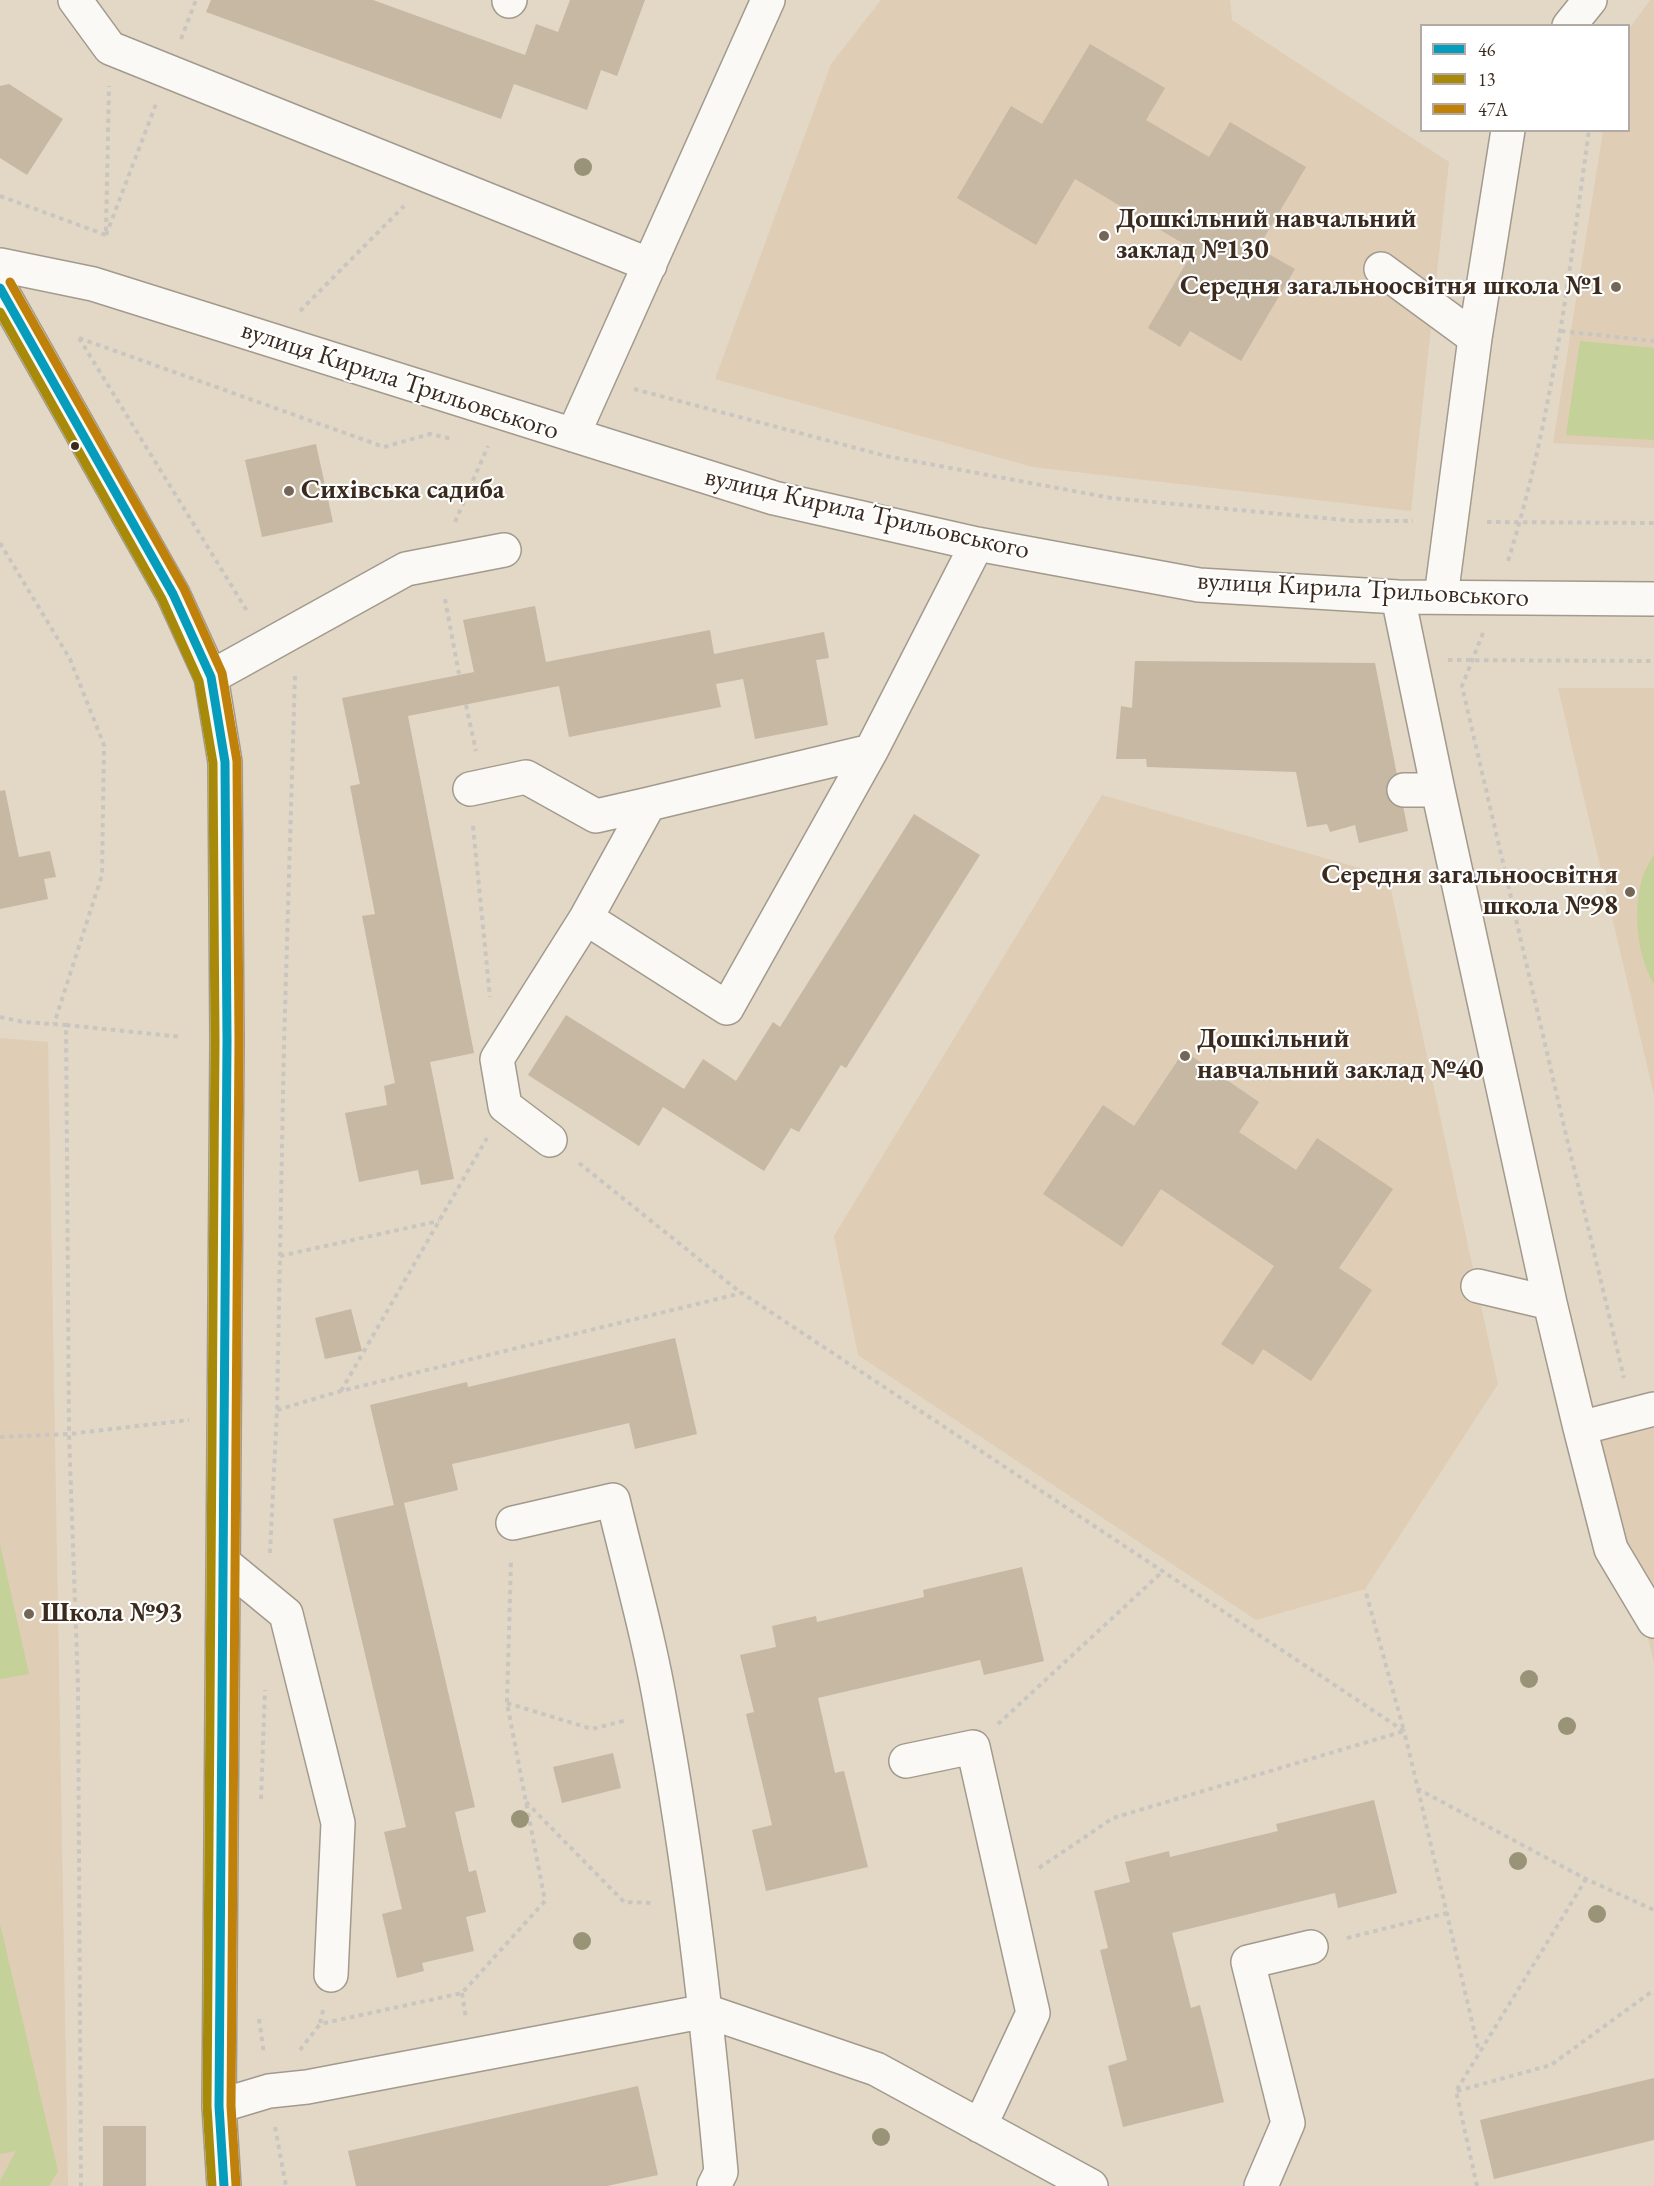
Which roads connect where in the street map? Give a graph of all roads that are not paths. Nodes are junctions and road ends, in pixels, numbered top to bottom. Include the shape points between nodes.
1 (75, 0) edge
2 (768, 0) edge
3 (1590, 0) edge
4 (1571, 24) edge
5 (1508, 132) edge
6 (0, 265) edge
7 (650, 265) junction
8 (1381, 269) dead end
9 (0, 288) edge
10 (1475, 338) junction
11 (573, 435) junction
12 (977, 544) junction
13 (504, 550) dead end
14 (1398, 597) junction
15 (1441, 597) junction
16 (1654, 599) edge
17 (211, 677) junction
18 (871, 751) junction
19 (477, 787) road end
20 (1404, 790) dead end
21 (1438, 790) junction
22 (649, 804) junction
23 (586, 918) junction
24 (550, 1140) road end
25 (1478, 1286) dead end
26 (1550, 1303) junction
27 (1654, 1409) edge
28 (1580, 1428) junction
29 (513, 1523) road end
30 (224, 1563) junction
31 (1654, 1621) edge
32 (906, 1761) dead end
33 (1311, 1947) road end
34 (327, 1990) road end
35 (706, 2011) junction
36 (219, 2106) junction
37 (980, 2126) junction
38 (224, 2186) edge
39 (714, 2186) edge
40 (1091, 2186) edge
41 (1261, 2186) edge

1 - 7 main road via 110,48
2 - 7 main road
3 - 4 main road
5 - 10 main road
6 - 11 main road, вулиця Кирила Трильовського via 93,284
7 - 11 main road
8 - 10 main road
9 - 17 main road via 173,594
10 - 15 main road
11 - 12 main road, вулиця Кирила Трильовського via 774,498
12 - 14 main road, вулиця Кирила Трильовського via 1199,585
12 - 18 main road
13 - 17 main road via 406,570
14 - 15 main road, вулиця Кирила Трильовського
14 - 21 main road
15 - 16 main road, вулиця Кирила Трильовського
17 - 30 main road via 225,762
18 - 22 main road
18 - 23 main road via 727,1008
19 - 22 main road via 526,777 596,816
20 - 21 main road
21 - 26 main road
22 - 23 main road
23 - 24 main road via 497,1059 505,1106
25 - 26 main road
26 - 28 main road
27 - 28 main road
28 - 31 main road via 1611,1549
29 - 35 main road via 613,1500 662,1711
30 - 34 main road via 286,1614 338,1823
30 - 36 main road
32 - 37 main road via 973,1747 1033,2013
33 - 41 main road via 1248,1962 1288,2123
35 - 36 main road via 318,2085 268,2091
35 - 37 main road via 876,2069
35 - 39 main road via 721,2172
36 - 38 main road
37 - 40 main road

